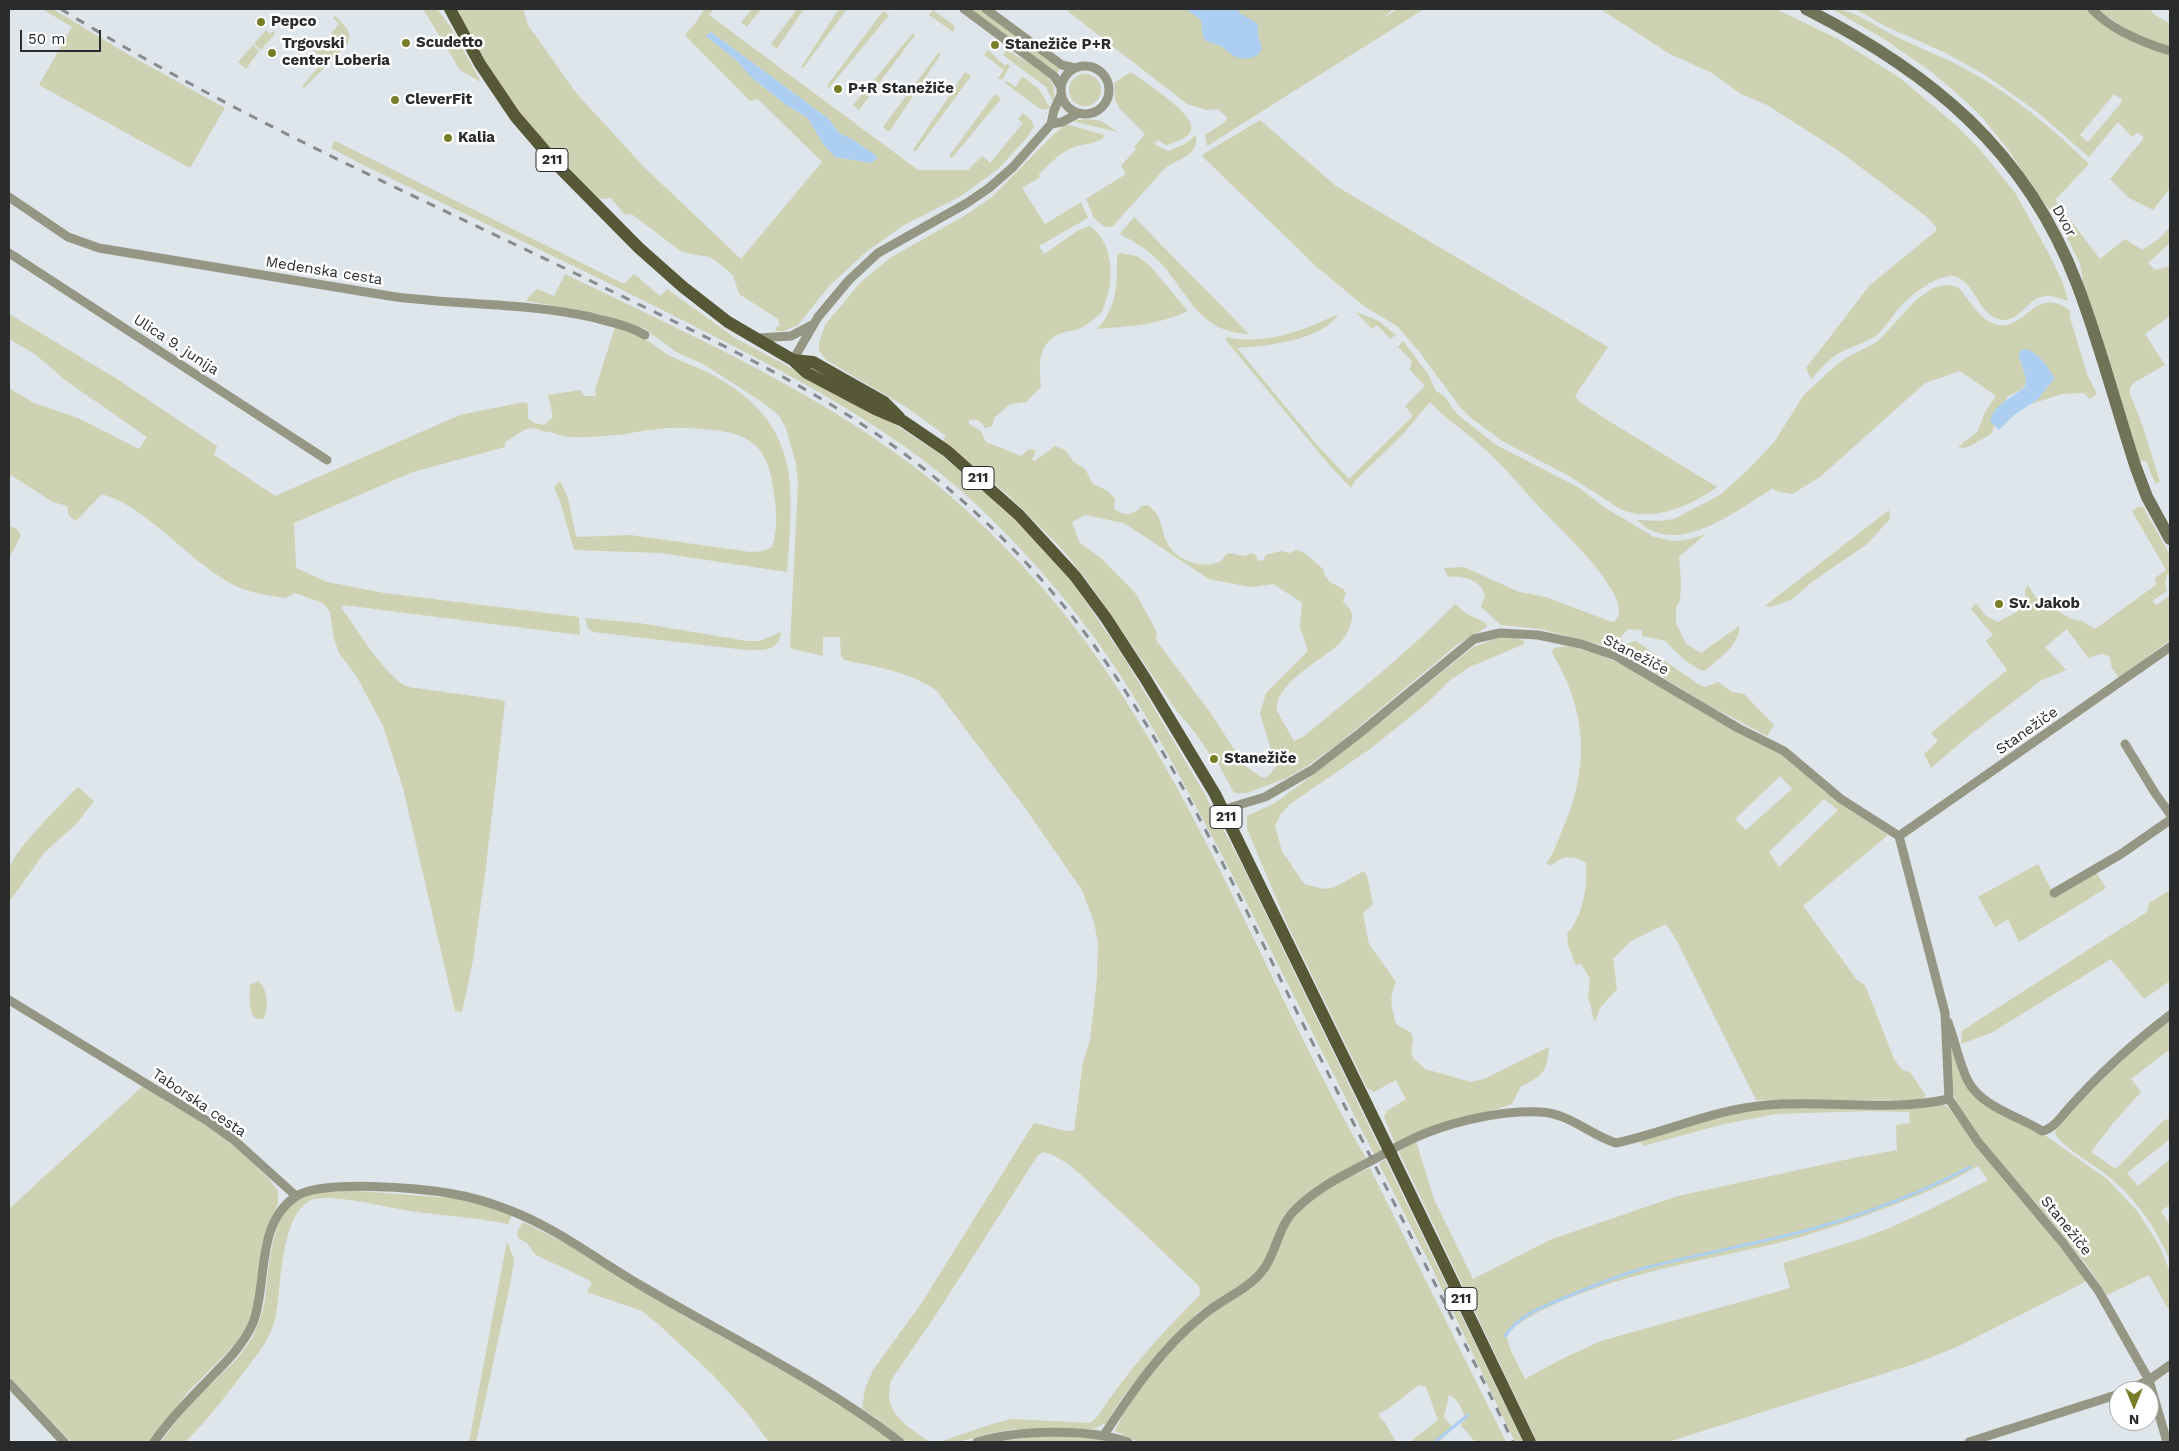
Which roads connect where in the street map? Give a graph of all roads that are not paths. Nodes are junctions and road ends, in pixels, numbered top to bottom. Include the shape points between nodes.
1 (450, 9) edge
2 (964, 9) edge
3 (986, 9) edge
4 (1806, 9) edge
5 (2092, 9) edge
6 (2170, 51) edge
7 (1075, 68) junction
8 (1061, 91) junction
9 (1079, 113) junction
10 (1051, 124) junction
11 (9, 197) edge
12 (9, 253) edge
13 (812, 325) junction
14 (645, 335) dead end
15 (752, 337) junction
16 (793, 360) junction
17 (327, 460) dead end
18 (2170, 539) edge
19 (2170, 647) edge
20 (2125, 744) dead end
21 (1222, 810) junction
22 (2170, 814) edge
23 (2170, 820) edge
24 (1899, 836) junction
25 (2054, 893) dead end
26 (9, 1000) edge
27 (1945, 1012) junction
28 (2170, 1015) edge
29 (1949, 1099) junction
30 (296, 1196) junction
31 (2170, 1365) edge
32 (2149, 1380) junction
33 (9, 1383) edge
34 (2109, 1397) edge
35 (1104, 1435) junction
36 (64, 1442) edge
37 (154, 1442) edge
38 (900, 1442) edge
39 (977, 1442) edge
40 (1128, 1442) edge
41 (1530, 1442) edge
42 (1969, 1442) edge
43 (2168, 1442) edge

1 - 15 main road, 211 via 499,94 558,166 657,265 728,322
2 - 8 street via 1054,76
3 - 7 street via 1062,65
4 - 18 street, Dvor via 1880,49 1936,89 1976,126 2030,193 2077,284 2136,468 2147,497
5 - 6 street via 2132,36
7 - 8 street via 1066,76
7 - 9 street via 1087,66 1100,71 1109,87 1107,100 1100,108 1090,113
8 - 9 street via 1066,104
8 - 10 street
9 - 10 street
10 - 13 street via 1013,167 989,188 960,208 878,253 849,280
11 - 14 street, Medenska cesta via 68,237 99,248 396,297 537,308 621,324
12 - 17 street, Ulica 9. junija
13 - 15 street via 791,336
13 - 16 street
15 - 16 main road, 211
16 - 21 main road, 211 via 807,373 903,421 947,451 1043,540 1106,618
19 - 24 street, Stanežiče
20 - 22 street
21 - 24 street, Stanežiče via 1264,797 1312,770 1474,640 1500,633 1581,644 1616,656 1784,752 1841,799
21 - 41 main road, 211
23 - 25 street via 2121,854
24 - 27 street
26 - 30 street, Taborska cesta via 209,1122
27 - 28 street via 1969,1083 1989,1103 2042,1131 2054,1124 2135,1042
27 - 29 street
29 - 32 street, Stanežiče via 1978,1142 2098,1290
29 - 35 street via 1920,1104 1796,1103 1737,1108 1616,1142 1603,1139 1560,1115 1541,1112 1474,1119 1424,1134 1327,1183 1294,1210 1267,1266 1250,1284 1202,1316 1171,1346 1131,1394
30 - 37 street via 282,1211 272,1231 266,1248 258,1305 245,1339
30 - 38 street via 326,1188 406,1188 451,1193 509,1210 588,1251 648,1290 811,1382
31 - 32 street
32 - 43 street, Stanežiče
33 - 36 street
34 - 42 street
35 - 39 street via 1016,1434
35 - 40 street

